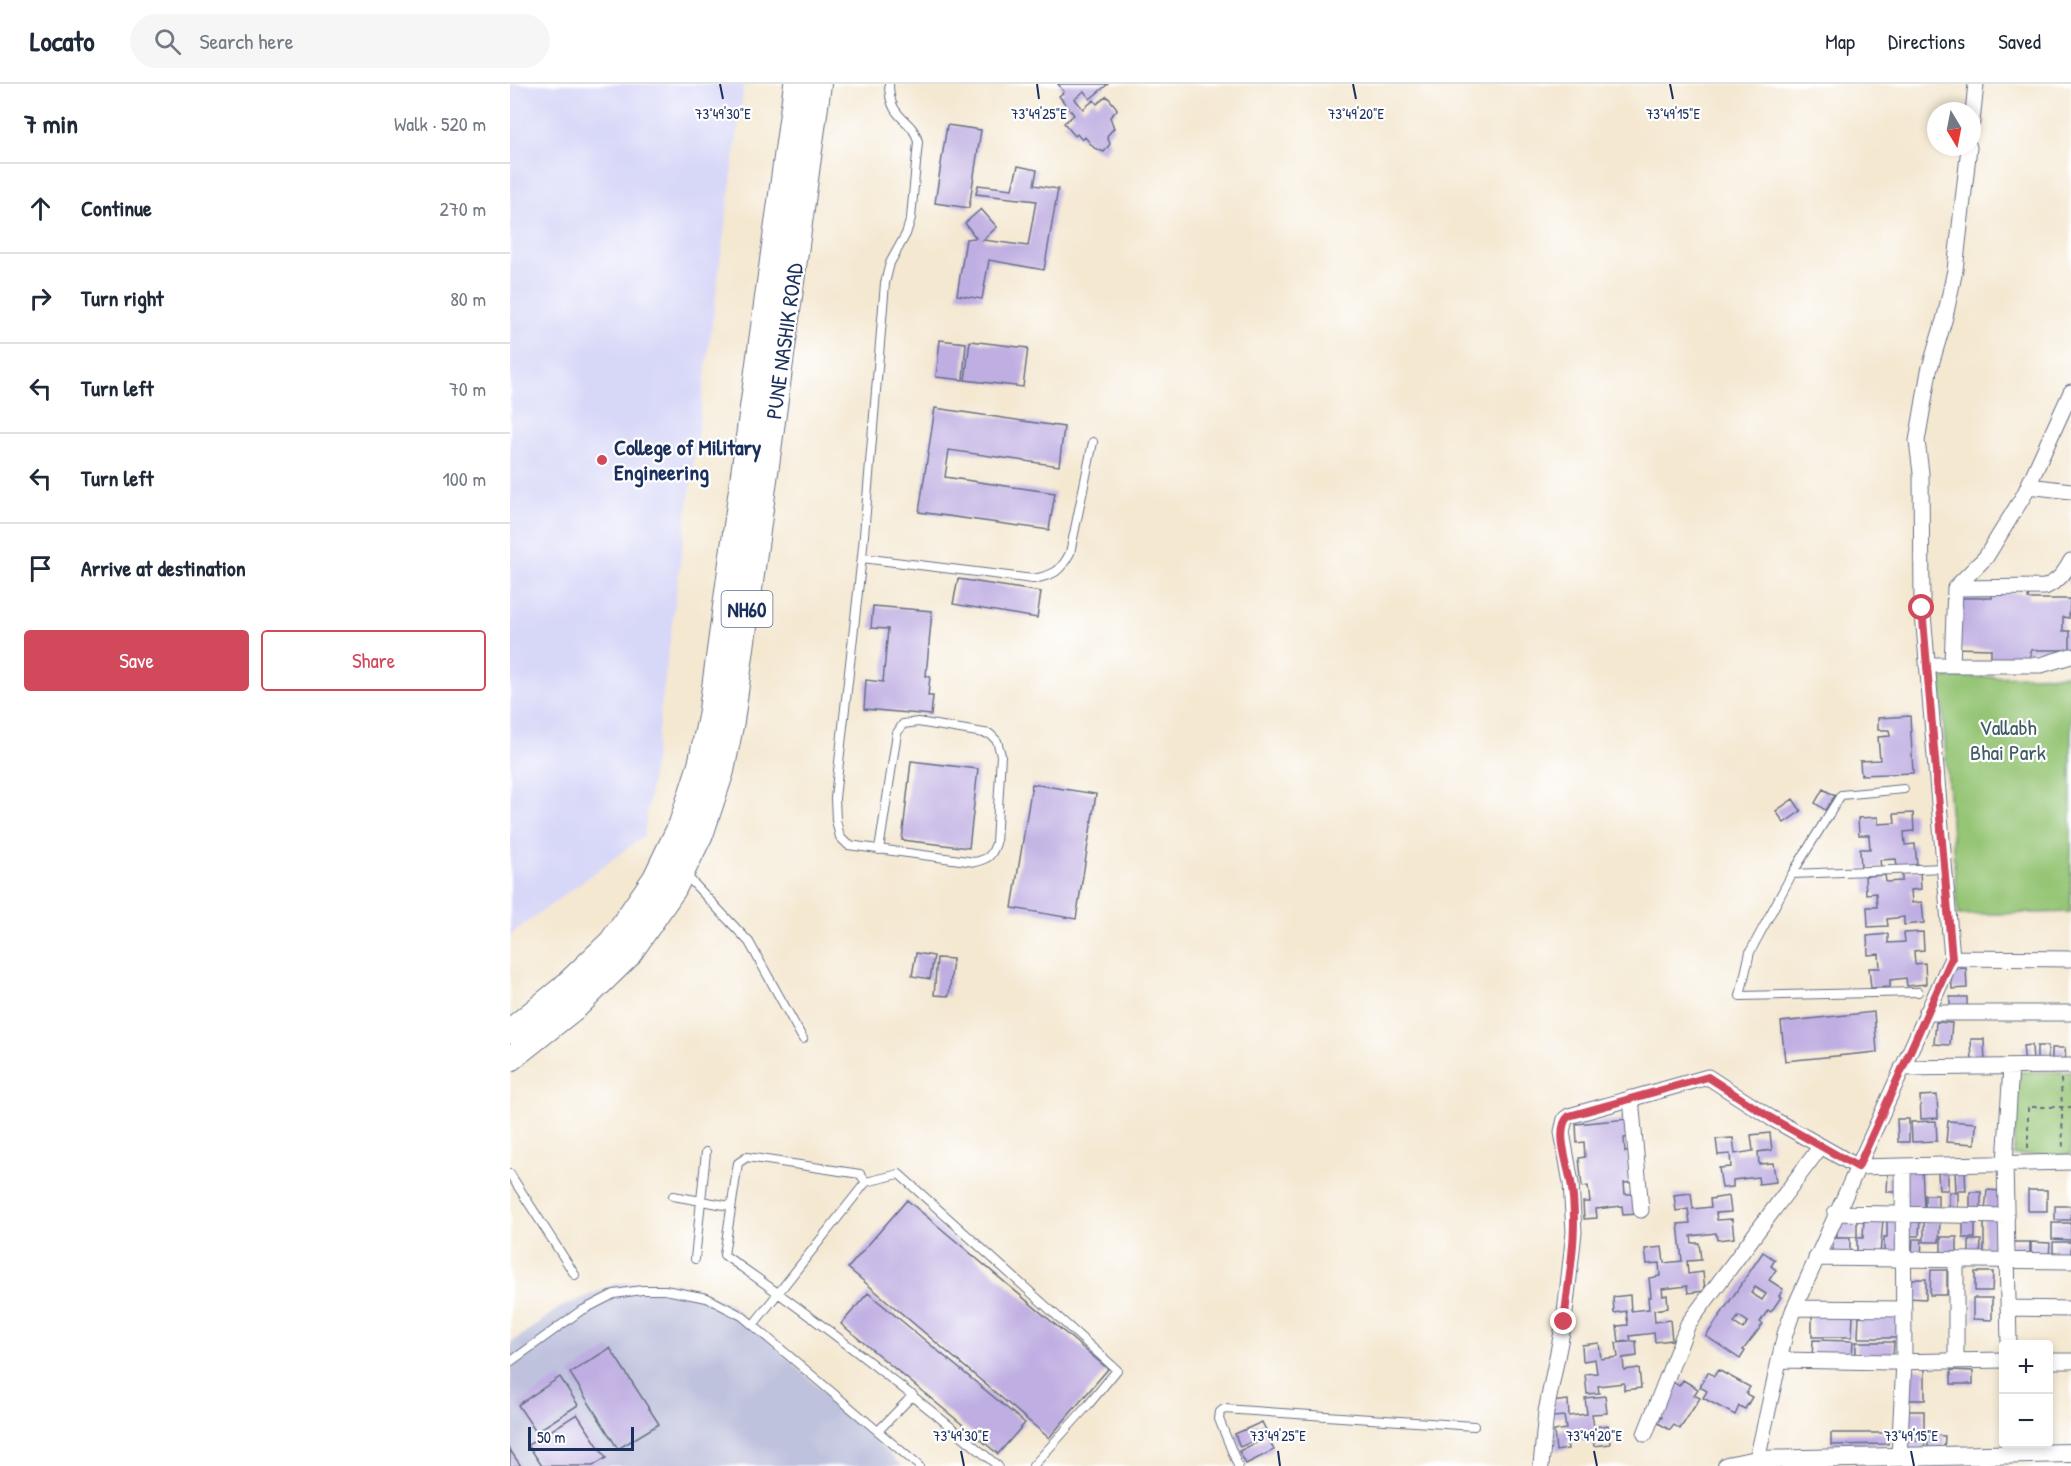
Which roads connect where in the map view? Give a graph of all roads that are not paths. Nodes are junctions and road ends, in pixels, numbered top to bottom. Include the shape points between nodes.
1 (796, 84) edge
2 (819, 84) edge
3 (889, 84) edge
4 (1976, 84) edge
5 (1974, 102) edge
6 (1968, 156) edge
7 (779, 296) junction
8 (2071, 392) edge
9 (2067, 410) edge
10 (1093, 442) dead end
11 (2028, 486) junction
12 (2071, 491) edge
13 (862, 558) junction
14 (2071, 561) edge
15 (1954, 588) junction
16 (2071, 656) edge
17 (1952, 664) junction
18 (1927, 665) junction
19 (1904, 789) dead end
20 (879, 850) junction
21 (1944, 868) junction
22 (682, 872) junction
23 (1792, 874) junction
24 (1952, 958) junction
25 (2071, 959) edge
26 (1918, 992) dead end
27 (1926, 1013) junction
28 (2071, 1013) edge
29 (510, 1031) edge
30 (803, 1039) dead end
31 (510, 1059) edge
32 (2066, 1066) edge
33 (2011, 1067) junction
34 (1902, 1068) junction
35 (1631, 1098) junction
36 (1821, 1146) junction
37 (706, 1152) dead end
38 (2067, 1156) edge
39 (2005, 1163) junction
40 (1903, 1166) junction
41 (1858, 1167) junction
42 (510, 1174) edge
43 (866, 1182) junction
44 (673, 1196) dead end
45 (702, 1202) junction
46 (730, 1206) junction
47 (1641, 1210) dead end
48 (1835, 1213) junction
49 (1902, 1214) junction
50 (2007, 1216) junction
51 (1816, 1258) junction
52 (695, 1259) dead end
53 (1904, 1259) junction
54 (1956, 1260) junction
55 (2006, 1261) junction
56 (2071, 1261) edge
57 (575, 1275) dead end
58 (778, 1292) junction
59 (1794, 1308) junction
60 (2008, 1308) junction
61 (1904, 1309) junction
62 (2071, 1309) edge
63 (753, 1325) junction
64 (2009, 1340) edge
65 (1780, 1360) junction
66 (1999, 1360) edge
67 (1956, 1361) junction
68 (2053, 1361) edge
69 (2071, 1361) edge
70 (510, 1362) edge
71 (1904, 1362) junction
72 (913, 1395) junction
73 (1474, 1426) dead end
74 (879, 1431) junction
75 (1645, 1434) dead end
76 (2010, 1449) edge
77 (2071, 1453) edge
78 (1899, 1457) junction
79 (1757, 1460) junction
80 (1798, 1462) edge
81 (919, 1466) edge
82 (998, 1466) edge
83 (1033, 1466) edge
84 (1238, 1466) edge
85 (1541, 1466) edge
86 (1727, 1466) edge

1 - 7 highway, PUNE NASHIK ROAD / NH60
2 - 7 highway, PUNE NASHIK ROAD / NH60
3 - 13 lane via 889,100 896,114 916,133 918,142 911,218 885,283
4 - 5 street
6 - 18 street via 1955,270 1929,371 1917,441
7 - 22 highway, PUNE NASHIK ROAD / NH60 via 732,721 722,771 702,832
7 - 29 highway, PUNE NASHIK ROAD / NH60 via 710,717 681,824 655,878 611,942 564,988
8 - 9 street
9 - 11 street
10 - 13 lane via 1070,553 1062,567 1048,576 1033,579
11 - 12 street
11 - 15 street via 1986,557
13 - 20 lane via 835,798 836,820 840,837 848,845
14 - 15 street via 2055,583 2045,587
15 - 17 street
16 - 17 street via 2041,665
17 - 18 street
18 - 21 street
19 - 23 lane via 1841,795
20 - 20 lane via 897,733 903,724 918,722 990,734 998,741 1001,755 996,843 987,860 975,862
21 - 23 lane
21 - 24 street
22 - 30 lane via 749,942
22 - 31 highway, PUNE NASHIK ROAD / NH60 via 628,956 578,1005
23 - 26 lane via 1750,952 1740,996
24 - 25 street
24 - 27 street
27 - 28 street
27 - 34 street
32 - 33 street
33 - 34 street
33 - 39 street
34 - 41 street
35 - 36 street via 1708,1077
35 - 47 street
35 - 85 street via 1575,1113 1562,1125 1574,1232
36 - 41 street
36 - 75 street via 1688,1324
37 - 45 lane
38 - 39 street
39 - 40 street
39 - 50 street
40 - 41 street
40 - 49 street
41 - 48 street
42 - 57 lane
43 - 46 lane via 860,1174 747,1157 738,1162
43 - 58 lane
43 - 83 lane via 899,1174 1117,1370
44 - 45 lane
45 - 46 lane
45 - 52 lane
46 - 58 lane via 724,1255
48 - 49 street
48 - 51 street
49 - 50 street
49 - 53 street
50 - 55 street
51 - 53 street
51 - 59 street
53 - 54 street
53 - 61 street
54 - 55 street
54 - 67 street
55 - 56 street
55 - 60 street
58 - 63 lane
58 - 72 lane
59 - 61 street
59 - 65 street
60 - 62 street
60 - 64 street
61 - 71 street
63 - 70 lane via 707,1298 665,1290 614,1294 579,1312
63 - 74 lane
65 - 71 street
65 - 79 street
66 - 67 street
67 - 71 street
68 - 69 street
71 - 78 street
72 - 74 lane
72 - 82 lane
73 - 84 lane via 1224,1409 1220,1419
74 - 81 lane
76 - 77 street
76 - 78 street
78 - 80 street
79 - 80 street
79 - 86 street

